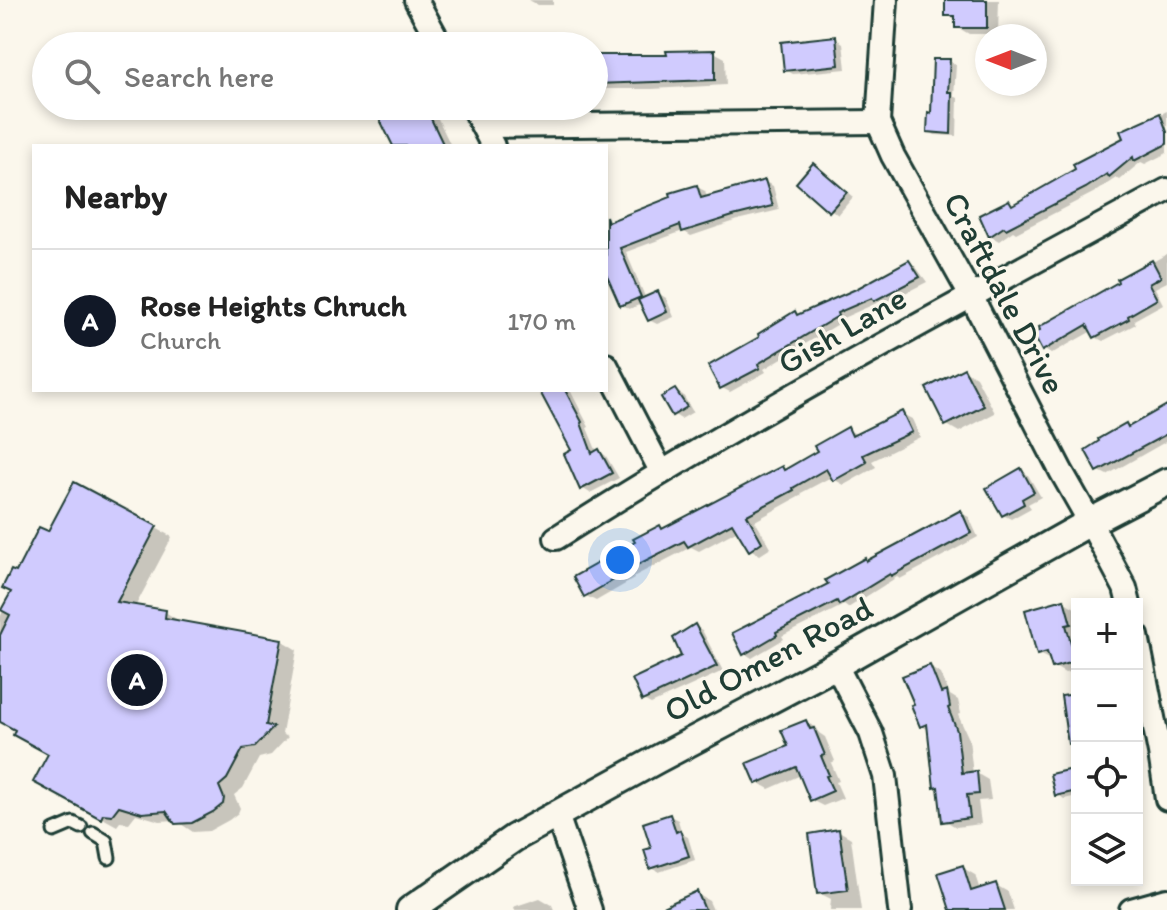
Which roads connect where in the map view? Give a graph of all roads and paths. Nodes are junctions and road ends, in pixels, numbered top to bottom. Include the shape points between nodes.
1 (416, 0) edge
2 (886, 0) edge
3 (433, 32) edge
4 (878, 122) junction
5 (483, 126) edge
6 (1167, 190) edge
7 (971, 296) junction
8 (608, 369) edge
9 (661, 471) junction
10 (1167, 482) edge
11 (1090, 522) junction
12 (556, 538) dead end
13 (1128, 598) edge
14 (836, 665) junction
15 (1143, 666) edge
16 (1167, 799) edge
17 (557, 815) junction
18 (81, 827) dead end
19 (54, 831) dead end
20 (93, 833) dead end
21 (109, 858) dead end
22 (1167, 900) edge
23 (410, 910) edge
24 (590, 910) edge
25 (900, 910) edge
26 (1131, 910) edge

1 - 3 street
2 - 4 street, Craftdale Drive
4 - 5 street
4 - 7 street, Craftdale Drive
6 - 7 street, Gish Lane
7 - 9 street, Gish Lane
7 - 11 street, Craftdale Drive
8 - 9 street
9 - 12 street, Gish Lane
10 - 11 street, Old Omen Road
11 - 13 street, Craftdale Drive
11 - 14 street, Old Omen Road
14 - 17 street, Old Omen Road
14 - 25 street via 871,733 885,776
15 - 16 street
17 - 23 street, Old Omen Road via 514,838
17 - 24 street
18 - 19 lane via 73,823
20 - 21 lane via 106,841
22 - 26 street

